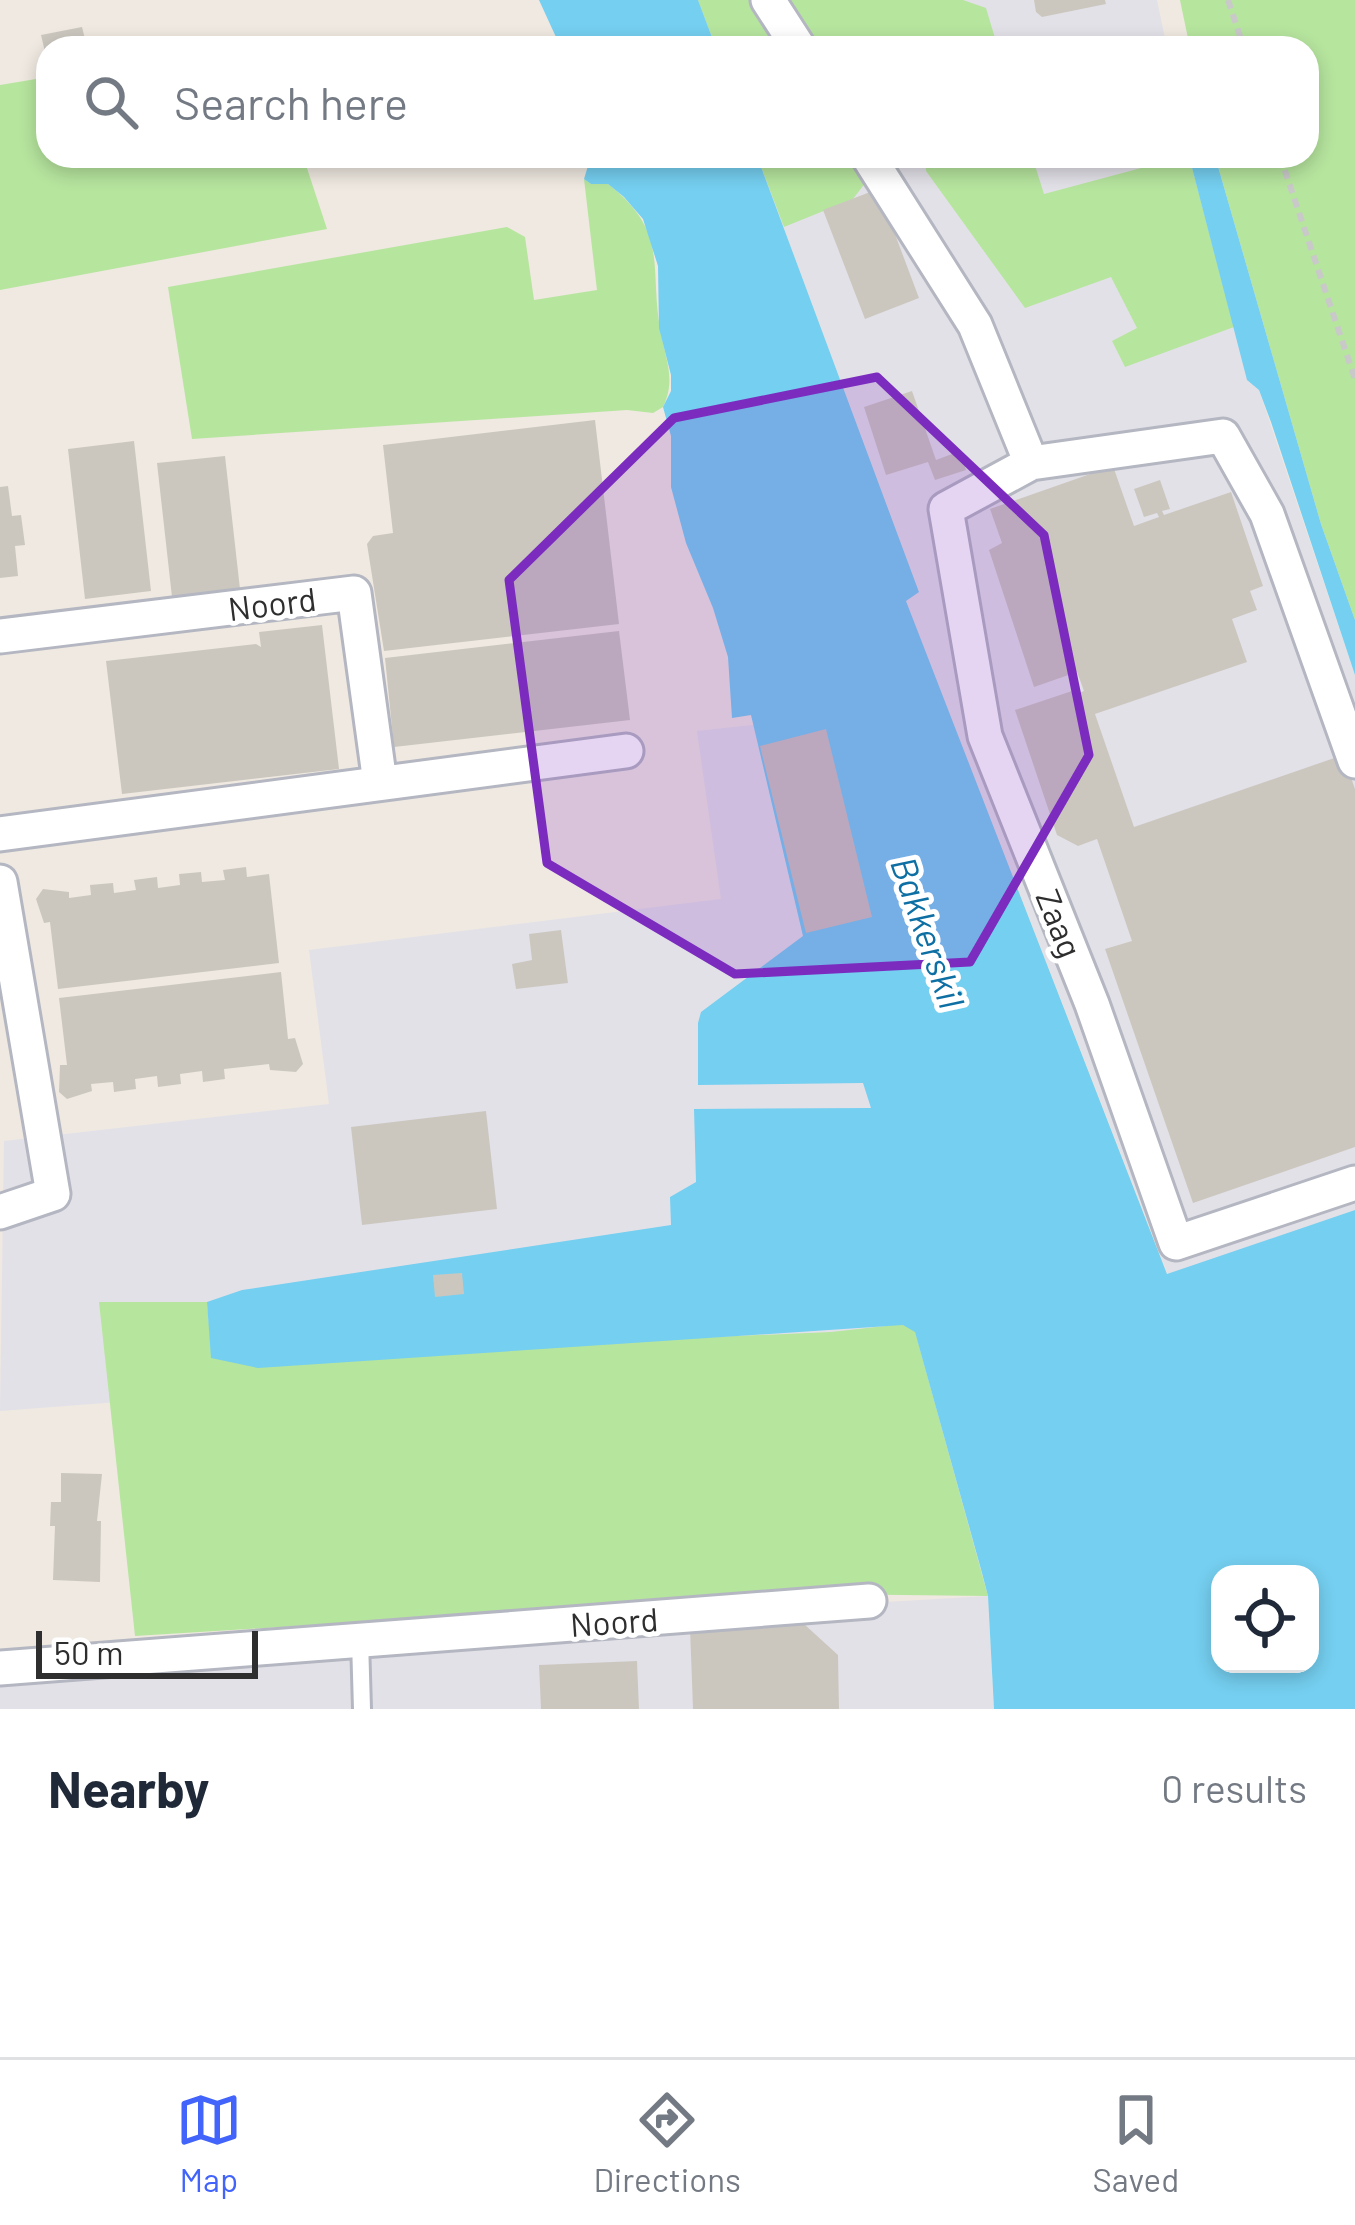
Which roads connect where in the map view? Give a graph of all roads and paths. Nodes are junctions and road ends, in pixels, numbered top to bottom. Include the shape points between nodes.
1 (768, 0) edge
2 (1228, 0) edge
3 (791, 36) edge
4 (1240, 36) edge
5 (876, 168) edge
6 (1284, 168) edge
7 (1355, 379) edge
8 (1031, 463) junction
9 (0, 636) edge
10 (626, 751) dead end
11 (1355, 761) edge
12 (380, 783) junction
13 (0, 834) edge
14 (0, 882) edge
15 (1355, 1183) edge
16 (0, 1212) edge
17 (869, 1601) dead end
18 (359, 1640) junction
19 (0, 1668) edge
20 (362, 1709) edge

1 - 3 street
2 - 4 path
5 - 8 street via 975,325
6 - 7 path
8 - 11 street, Zaag via 1223,436 1267,514
8 - 15 street, Zaag via 946,509 985,736 1176,1243
9 - 12 street, Noord via 354,593
10 - 12 street
12 - 13 street
14 - 16 street via 53,1194
17 - 18 street, Noord
18 - 19 street, Noord
18 - 20 lane

